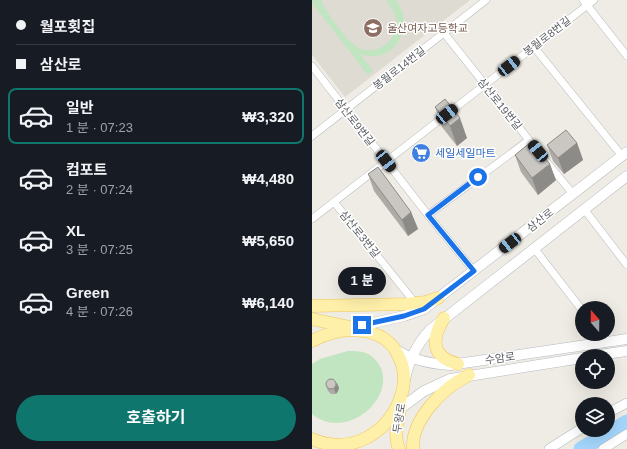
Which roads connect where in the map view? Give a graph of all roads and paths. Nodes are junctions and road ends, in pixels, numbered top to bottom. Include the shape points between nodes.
1 (486, 0) edge
2 (594, 0) edge
3 (585, 2) edge
4 (444, 33) junction
5 (534, 46) junction
6 (627, 56) edge
7 (312, 66) edge
8 (484, 85) junction
9 (345, 109) junction
10 (312, 136) edge
11 (529, 140) junction
12 (624, 154) edge
13 (386, 161) junction
14 (627, 176) edge
15 (573, 194) junction
16 (334, 202) junction
17 (584, 210) junction
18 (428, 215) junction
19 (312, 219) edge
20 (534, 248) junction
21 (627, 265) edge
22 (474, 271) junction
23 (438, 298) junction
24 (575, 301) edge
25 (416, 304) junction
26 (312, 306) edge
27 (444, 318) junction
28 (312, 319) edge
29 (354, 327) junction
30 (342, 331) junction
31 (374, 333) junction
32 (615, 338) edge
33 (627, 338) edge
34 (312, 341) edge
35 (586, 341) edge
36 (395, 349) junction
37 (627, 351) edge
38 (615, 353) edge
39 (412, 357) junction
40 (575, 359) edge
41 (458, 364) junction
42 (469, 375) junction
43 (404, 386) junction
44 (627, 403) edge
45 (400, 408) junction
46 (615, 409) edge
47 (388, 419) junction
48 (575, 432) edge
49 (627, 434) edge
50 (312, 439) edge
51 (336, 445) junction
52 (359, 449) edge
53 (399, 449) edge
54 (413, 449) edge
55 (549, 449) edge
56 (603, 449) edge

1 - 4 street, 봉월로14번길
2 - 3 street, 봉월로8번길
3 - 5 street, 봉월로8번길
3 - 6 street
4 - 8 street, 삼산로19번길
4 - 9 street, 봉월로14번길
5 - 8 street, 봉월로8번길
5 - 12 street
7 - 9 street, 삼산로9번길
8 - 11 street, 삼산로19번길
8 - 13 street, 봉월로8번길
9 - 10 street, 봉월로14번길
9 - 13 street, 삼산로9번길
11 - 15 street, 삼산로19번길
11 - 18 street
12 - 15 main road, 삼산로
13 - 16 street, 봉월로8번길
13 - 18 street, 삼산로9번길
14 - 17 main road, 삼산로
15 - 22 main road, 삼산로
16 - 19 street, 봉월로8번길
16 - 25 street, 삼산로3번길
17 - 20 main road, 삼산로
17 - 21 street
18 - 22 street, 삼산로9번길
20 - 24 street
20 - 27 main road, 삼산로
22 - 23 main road, 삼산로
23 - 25 main road
23 - 29 main road, 삼산로 via 416,313
25 - 26 main road
27 - 39 main road, 삼산로 via 424,336
27 - 41 main road via 436,334 436,346 445,360
28 - 29 main road
29 - 30 main road, 삼산로
29 - 31 main road
30 - 31 main road
30 - 34 main road
31 - 36 main road via 384,338
32 - 33 main road, 수암로
35 - 41 main road, 수암로
36 - 39 main road, 수암로
36 - 43 main road via 404,368
37 - 38 main road
39 - 41 main road, 수암로 via 440,364
39 - 43 main road, 삼산로
40 - 42 main road, 수암로
42 - 45 main road, 수암로 via 432,386
42 - 54 main road via 449,387 426,412 416,430
43 - 45 main road, 두왕로
43 - 47 main road via 398,404
44 - 46 street
45 - 47 main road, 수암로
45 - 53 main road, 두왕로 via 396,437
47 - 51 main road via 367,438
48 - 55 street
49 - 56 street
50 - 51 main road
51 - 52 main road

